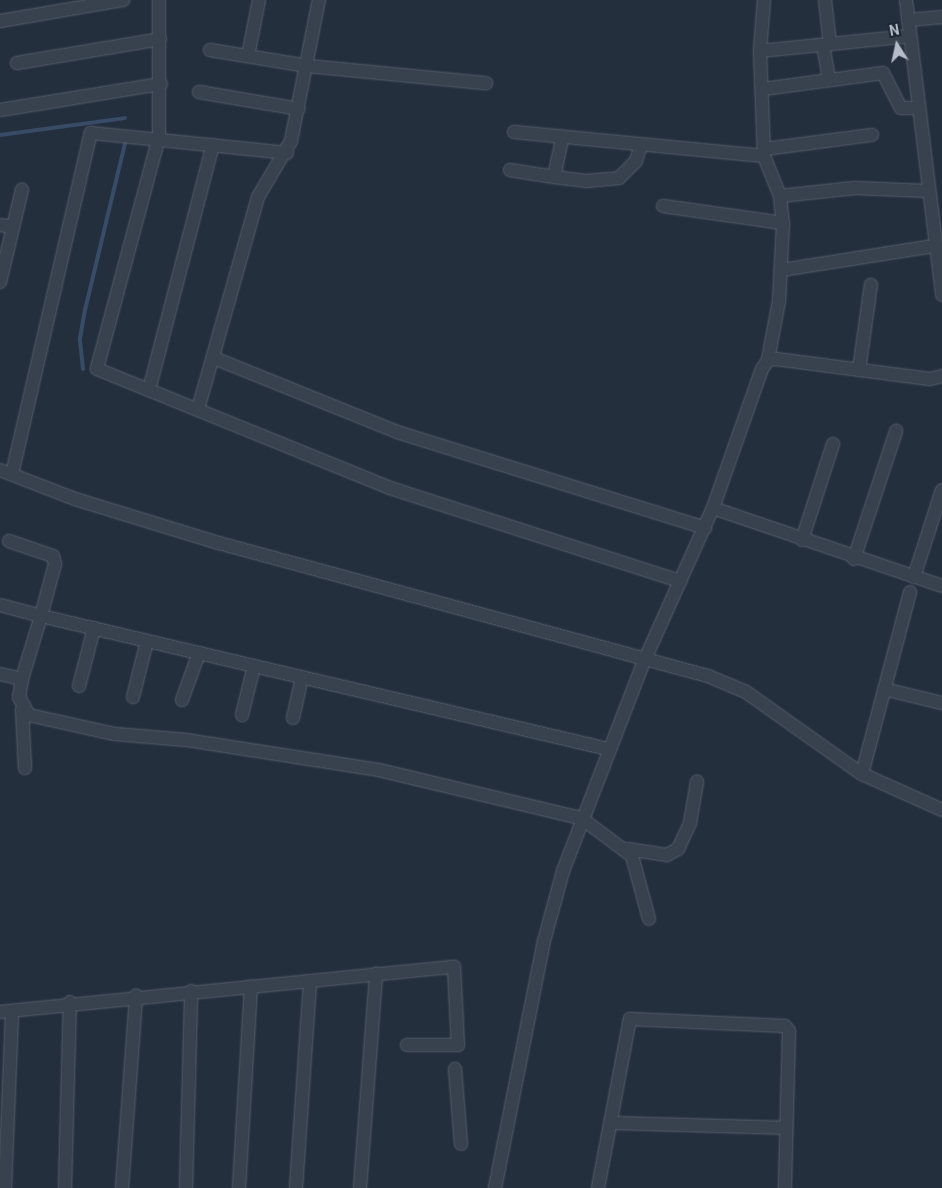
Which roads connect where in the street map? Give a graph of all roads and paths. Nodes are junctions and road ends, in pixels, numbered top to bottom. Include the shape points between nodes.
1 (123, 0) edge
2 (160, 0) edge
3 (258, 0) edge
4 (319, 0) edge
5 (764, 0) edge
6 (825, 0) edge
7 (906, 0) edge
8 (942, 17) edge
9 (0, 20) edge
10 (908, 20) junction
11 (910, 36) junction
12 (160, 39) junction
13 (827, 45) junction
14 (210, 50) dead end
15 (760, 51) junction
16 (248, 56) junction
17 (16, 63) dead end
18 (308, 66) junction
19 (829, 80) junction
20 (486, 83) dead end
21 (161, 84) junction
22 (762, 89) junction
23 (199, 92) dead end
24 (919, 108) junction
25 (0, 110) edge
26 (299, 110) junction
27 (514, 132) dead end
28 (872, 135) dead end
29 (159, 137) junction
30 (562, 138) junction
31 (214, 145) junction
32 (641, 145) junction
33 (765, 152) junction
34 (287, 153) junction
35 (510, 170) dead end
36 (554, 177) junction
37 (22, 190) dead end
38 (928, 191) junction
39 (780, 196) junction
40 (663, 206) dead end
41 (783, 223) junction
42 (0, 224) edge
43 (13, 227) junction
44 (934, 246) junction
45 (782, 270) junction
46 (1, 274) edge
47 (871, 285) dead end
48 (942, 295) edge
49 (214, 358) junction
50 (768, 360) junction
51 (859, 370) junction
52 (942, 376) edge
53 (149, 390) junction
54 (198, 409) junction
55 (896, 431) dead end
56 (833, 444) dead end
57 (6, 472) edge
58 (942, 490) edge
59 (713, 508) junction
60 (705, 528) junction
61 (802, 540) junction
62 (9, 541) dead end
63 (854, 559) junction
64 (914, 577) junction
65 (680, 581) junction
66 (942, 586) edge
67 (910, 592) dead end
68 (0, 605) edge
69 (41, 616) junction
70 (94, 628) junction
71 (147, 641) junction
72 (199, 653) junction
73 (645, 659) junction
74 (254, 666) junction
75 (0, 674) edge
76 (302, 677) junction
77 (22, 679) junction
78 (79, 686) dead end
79 (884, 689) junction
80 (133, 697) dead end
81 (182, 700) dead end
82 (942, 703) edge
83 (22, 709) junction
84 (242, 716) dead end
85 (293, 718) dead end
86 (608, 749) junction
87 (25, 768) dead end
88 (862, 774) junction
89 (697, 782) dead end
90 (942, 810) edge
91 (580, 818) junction
92 (627, 849) junction
93 (649, 919) dead end
94 (376, 974) junction
95 (310, 981) junction
96 (251, 986) junction
97 (191, 991) junction
98 (136, 996) junction
99 (70, 1002) junction
100 (6, 1012) edge
101 (407, 1045) dead end
102 (455, 1069) dead end
103 (610, 1123) junction
104 (786, 1128) junction
105 (461, 1144) dead end
106 (5, 1188) edge
107 (65, 1188) edge
108 (122, 1188) edge
109 (186, 1188) edge
110 (239, 1188) edge
111 (296, 1188) edge
112 (360, 1188) edge
113 (495, 1188) edge
114 (598, 1188) edge
115 (785, 1188) edge

1 - 9 street
2 - 12 street
3 - 16 street
4 - 18 street
5 - 15 street
6 - 13 street
7 - 10 street
8 - 10 street
10 - 11 street
11 - 13 street
11 - 24 street
12 - 17 street
12 - 21 street
13 - 15 street
13 - 19 street
14 - 16 street
15 - 22 street
16 - 18 street
18 - 20 street
18 - 26 street
19 - 22 street
19 - 24 street via 883,73 902,108
21 - 25 street
21 - 29 street
22 - 33 street
23 - 26 street
24 - 38 street
26 - 34 street
27 - 30 street
28 - 33 street
29 - 31 street
29 - 53 street via 97,369
29 - 57 street via 96,131 88,136
30 - 32 street
30 - 36 street
31 - 34 street
31 - 53 street
32 - 33 street
32 - 36 street via 636,161 618,178 586,181
33 - 39 street
34 - 49 street via 258,197
35 - 36 street
37 - 43 street
38 - 39 street via 855,188
38 - 44 street
39 - 41 street
40 - 41 street
41 - 45 street
42 - 43 street
43 - 46 street
44 - 45 street
44 - 48 street
45 - 50 street
47 - 51 street
49 - 54 street
49 - 60 street via 397,432
50 - 51 street
50 - 59 street
51 - 52 street via 930,379
53 - 54 street
54 - 65 street via 390,488
55 - 63 street
56 - 61 street
57 - 73 street via 75,499 219,543
58 - 64 street
59 - 60 street
59 - 61 street
60 - 65 street
61 - 63 street
62 - 69 street via 53,556 55,564
63 - 64 street
64 - 66 street
65 - 73 street
67 - 79 street
68 - 69 street
69 - 70 street
69 - 77 street
70 - 71 street
70 - 78 street
71 - 72 street
71 - 80 street
72 - 74 street
72 - 81 street
73 - 86 street
73 - 88 street via 746,692
74 - 76 street
74 - 84 street
75 - 77 street
76 - 85 street
76 - 86 street
77 - 83 street
79 - 82 street
79 - 88 street
83 - 87 street
83 - 91 street via 28,715 115,734 379,770
86 - 91 street
88 - 90 street
89 - 92 street via 690,823 678,849 666,855
91 - 92 street
91 - 113 street via 544,942
92 - 93 street
94 - 95 street
94 - 101 street via 454,967 458,1045
94 - 112 street
95 - 96 street
95 - 111 street
96 - 97 street
96 - 110 street
97 - 98 street
97 - 109 street
98 - 99 street
98 - 108 street
99 - 100 street
99 - 107 street
100 - 106 street
102 - 105 street
103 - 104 street
103 - 104 street via 630,1019 780,1023 789,1031
103 - 114 street
104 - 115 street

